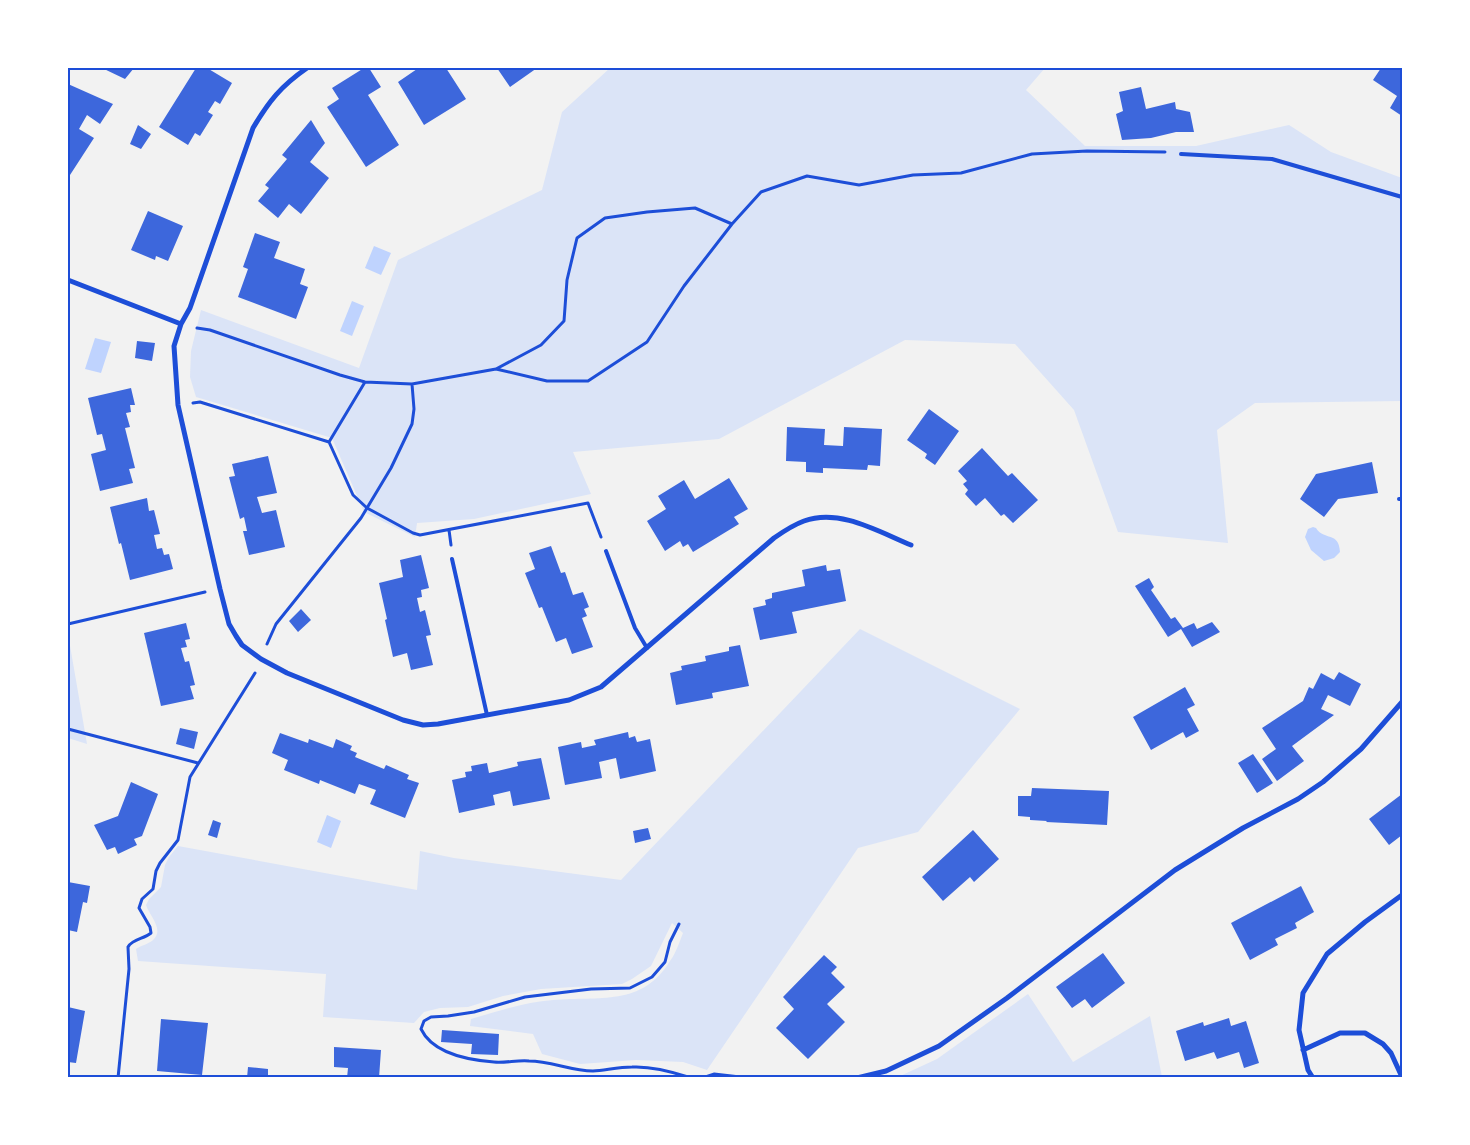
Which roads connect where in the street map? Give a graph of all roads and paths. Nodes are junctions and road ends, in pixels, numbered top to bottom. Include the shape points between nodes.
1 (307, 68) edge
2 (1181, 154) joint
3 (1402, 197) edge
4 (732, 224) junction
5 (68, 280) edge
6 (181, 324) junction
7 (496, 369) junction
8 (365, 382) junction
9 (412, 384) junction
10 (178, 405) junction
11 (329, 442) junction
12 (367, 508) junction
13 (911, 545) dead end
14 (606, 551) joint
15 (452, 559) dead end
16 (220, 589) junction
17 (68, 624) edge
18 (647, 648) junction
19 (261, 659) junction
20 (1402, 702) edge
21 (487, 716) junction
22 (68, 730) edge
23 (198, 763) junction
24 (1402, 895) edge
25 (680, 924) dead end
26 (1303, 1050) junction
27 (1402, 1077) edge
28 (118, 1078) edge
29 (690, 1078) edge
30 (705, 1078) edge
31 (740, 1078) edge
32 (857, 1078) edge
33 (1313, 1078) edge

1 - 6 street via 288,80 267,104 253,128 190,308
2 - 3 lane via 1272,159
2 - 4 path via 1148,151 1032,154 961,173 913,175 859,186 807,176 760,192
4 - 7 path via 684,286 647,342 588,381 546,381
4 - 7 path via 695,208 605,218 577,238 567,280 564,320 541,345
5 - 6 street
6 - 8 path via 210,330
6 - 10 street via 174,346
7 - 9 path
8 - 9 path
8 - 11 path
9 - 12 path via 412,424
10 - 11 path via 200,402
10 - 16 street
11 - 12 path via 353,495
12 - 14 path via 420,535 588,503
12 - 19 path via 276,624
13 - 18 street via 854,521 822,517 806,520 774,538
14 - 18 lane via 635,628
15 - 21 lane
16 - 17 path
16 - 19 street via 229,624 236,636 242,645
18 - 21 street via 601,687 589,693
19 - 21 street via 286,673 423,725
19 - 23 path via 254,676
20 - 32 street via 1361,749 1323,782 1175,870 939,1046 886,1071
22 - 23 path
23 - 28 path via 190,777 178,840 156,871 153,889 140,904 151,933 128,947 129,968
24 - 26 street via 1327,954 1303,993 1299,1030
25 - 29 path via 670,942 665,962 652,977 630,988 526,997 474,1012 431,1017 421,1029 439,1049 469,1059 529,1061 593,1071 658,1068
26 - 27 street via 1340,1034 1365,1033 1384,1044
26 - 33 street
30 - 31 street via 714,1075

